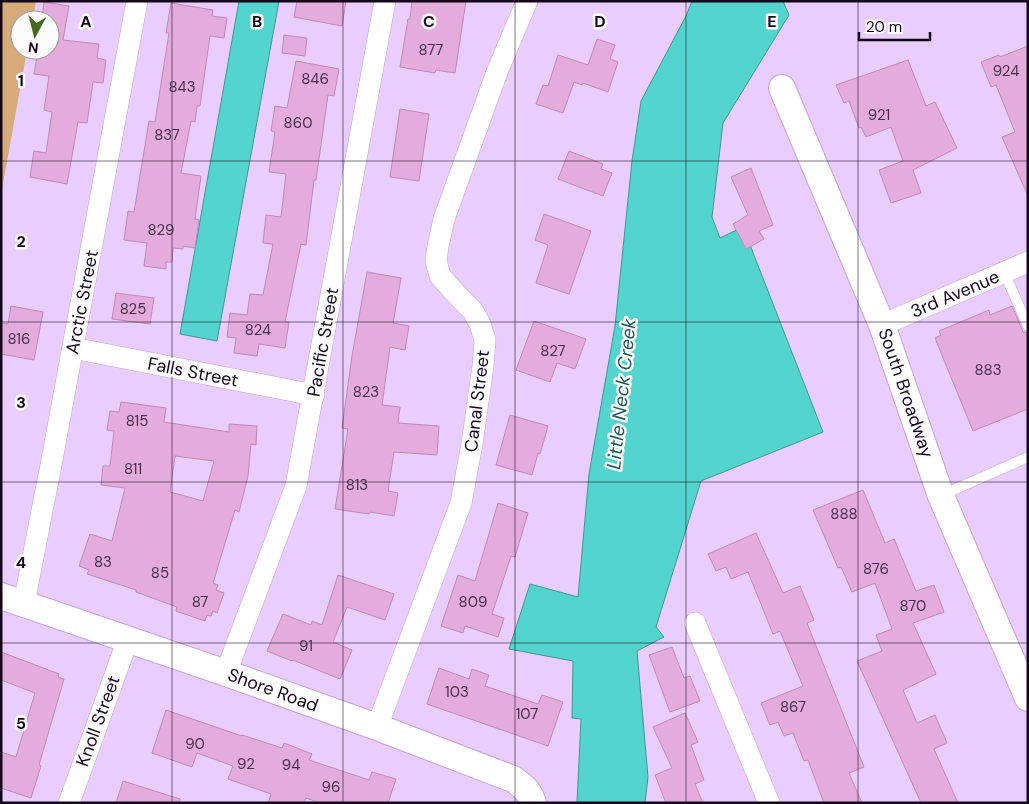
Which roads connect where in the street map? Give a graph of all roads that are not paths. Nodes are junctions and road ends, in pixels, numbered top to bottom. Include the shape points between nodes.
1 (138, 1) edge
2 (385, 1) edge
3 (527, 1) edge
4 (782, 88) dead end
5 (1028, 262) edge
6 (1004, 272) junction
7 (882, 325) junction
8 (1028, 326) edge
9 (73, 348) junction
10 (314, 396) junction
11 (1028, 457) edge
12 (941, 496) junction
13 (13, 600) edge
14 (695, 623) dead end
15 (128, 639) junction
16 (226, 672) junction
17 (1028, 698) edge
18 (377, 727) junction
19 (68, 803) edge
20 (533, 803) edge
21 (769, 803) edge

1 - 9 street, Arctic Street
2 - 10 street, Pacific Street
3 - 18 street, Canal Street via 494,81 444,219 438,246 436,261 440,276 473,311 480,324 485,340 483,366 461,503
4 - 7 street, South Broadway
5 - 6 street, 3rd Avenue
6 - 7 street, 3rd Avenue
6 - 8 lane
7 - 12 street, South Broadway
9 - 10 street, Falls Street
9 - 13 street, Arctic Street
10 - 16 street, Pacific Street via 296,486
11 - 12 lane
12 - 17 street, South Broadway
13 - 15 street, Shore Road
14 - 21 street
15 - 16 street, Shore Road
15 - 19 street, Knoll Street
16 - 18 street, Shore Road
18 - 20 street, Shore Road via 512,779 524,786

